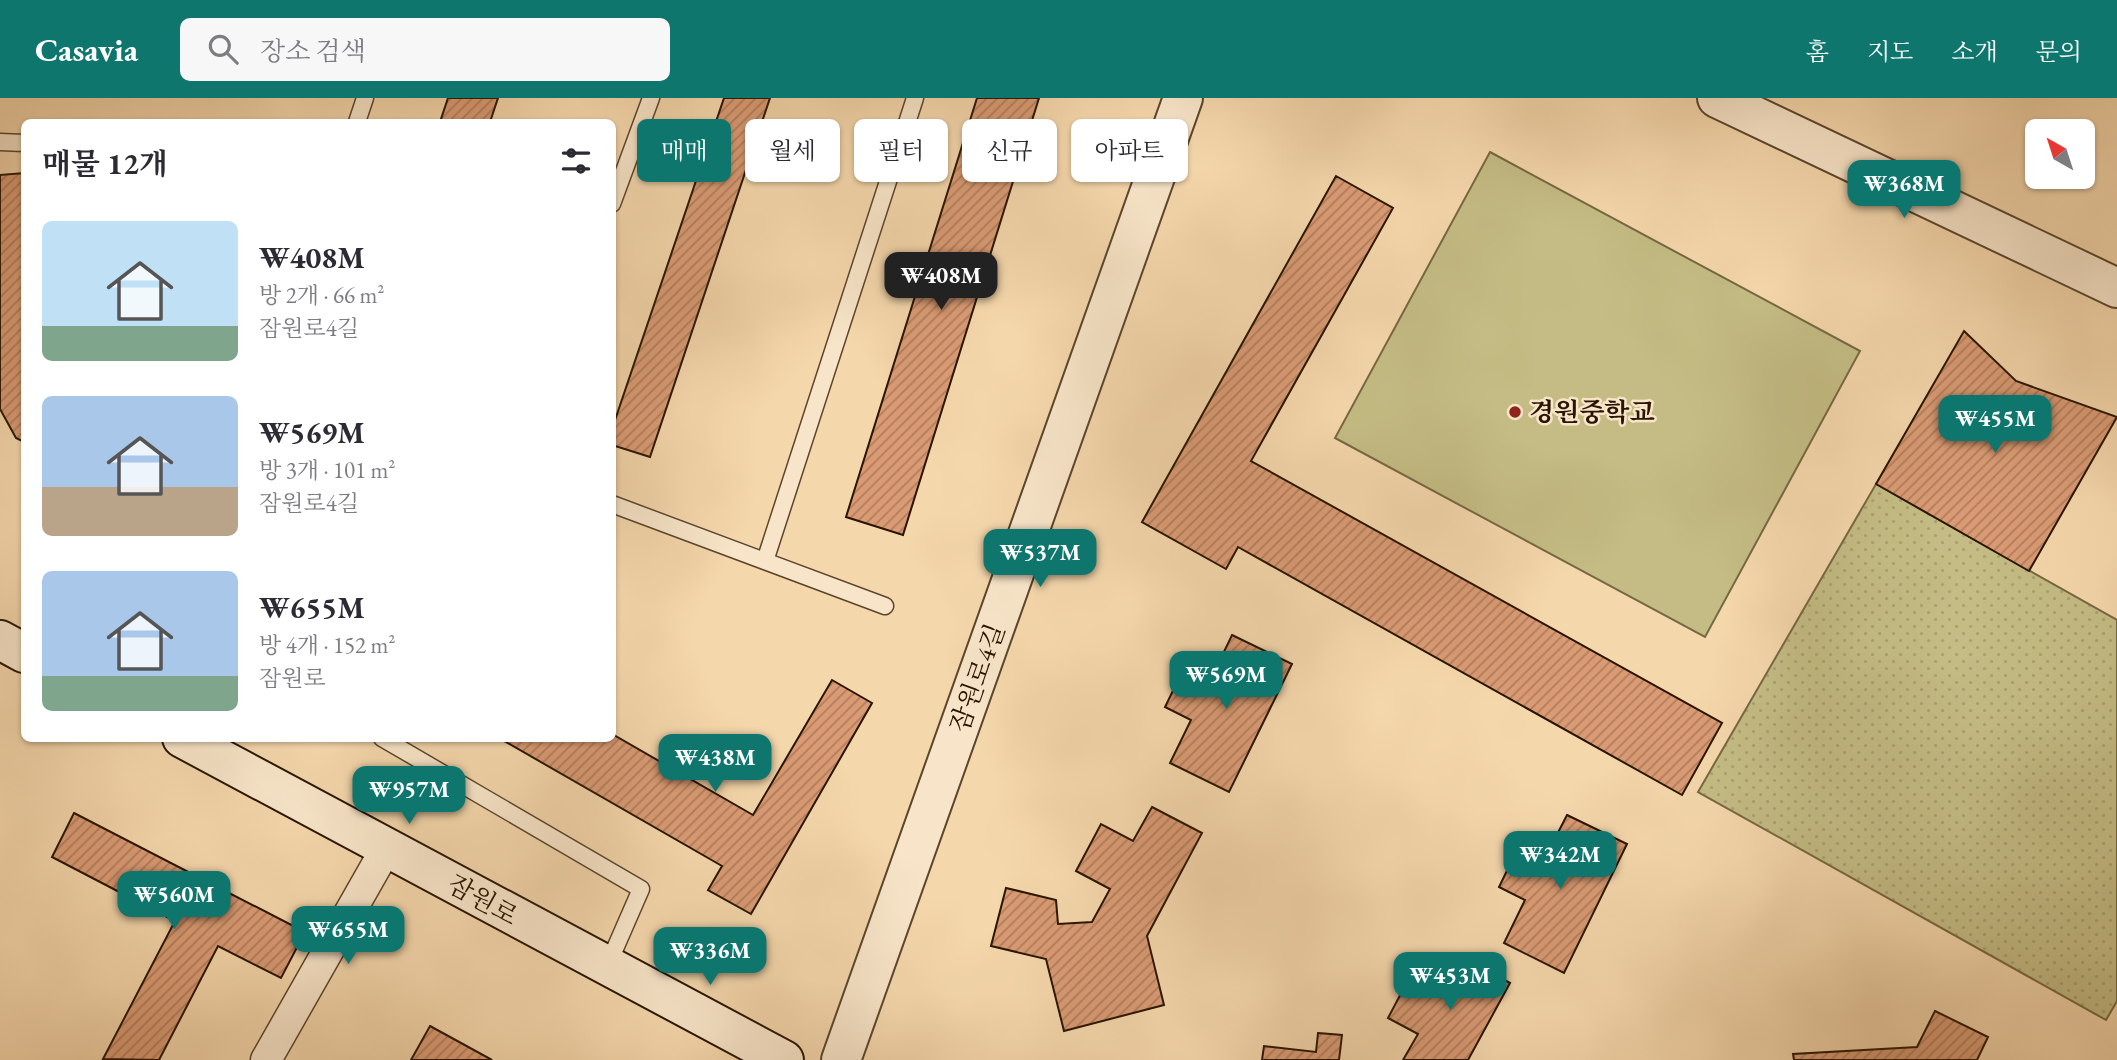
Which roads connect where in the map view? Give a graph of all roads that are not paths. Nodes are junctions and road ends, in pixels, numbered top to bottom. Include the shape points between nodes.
1 (365, 98) edge
2 (651, 98) edge
3 (915, 98) edge
4 (1183, 98) edge
5 (1717, 98) edge
6 (358, 119) edge
7 (0, 142) edge
8 (21, 143) edge
9 (616, 193) edge
10 (2117, 288) edge
11 (616, 505) edge
12 (765, 561) junction
13 (885, 606) dead end
14 (0, 640) edge
15 (21, 651) edge
16 (190, 742) edge
17 (389, 742) edge
18 (387, 847) junction
19 (607, 967) junction
20 (265, 1060) edge
21 (784, 1060) edge
22 (841, 1060) edge

1 - 6 lane
2 - 9 lane
3 - 12 lane
4 - 22 street, 잠원로4길
5 - 10 street
7 - 8 lane
11 - 12 lane
12 - 13 lane
14 - 15 street
16 - 18 street, 잠원로
17 - 19 lane via 641,889
18 - 19 street, 잠원로
18 - 20 street
19 - 21 street, 잠원로

